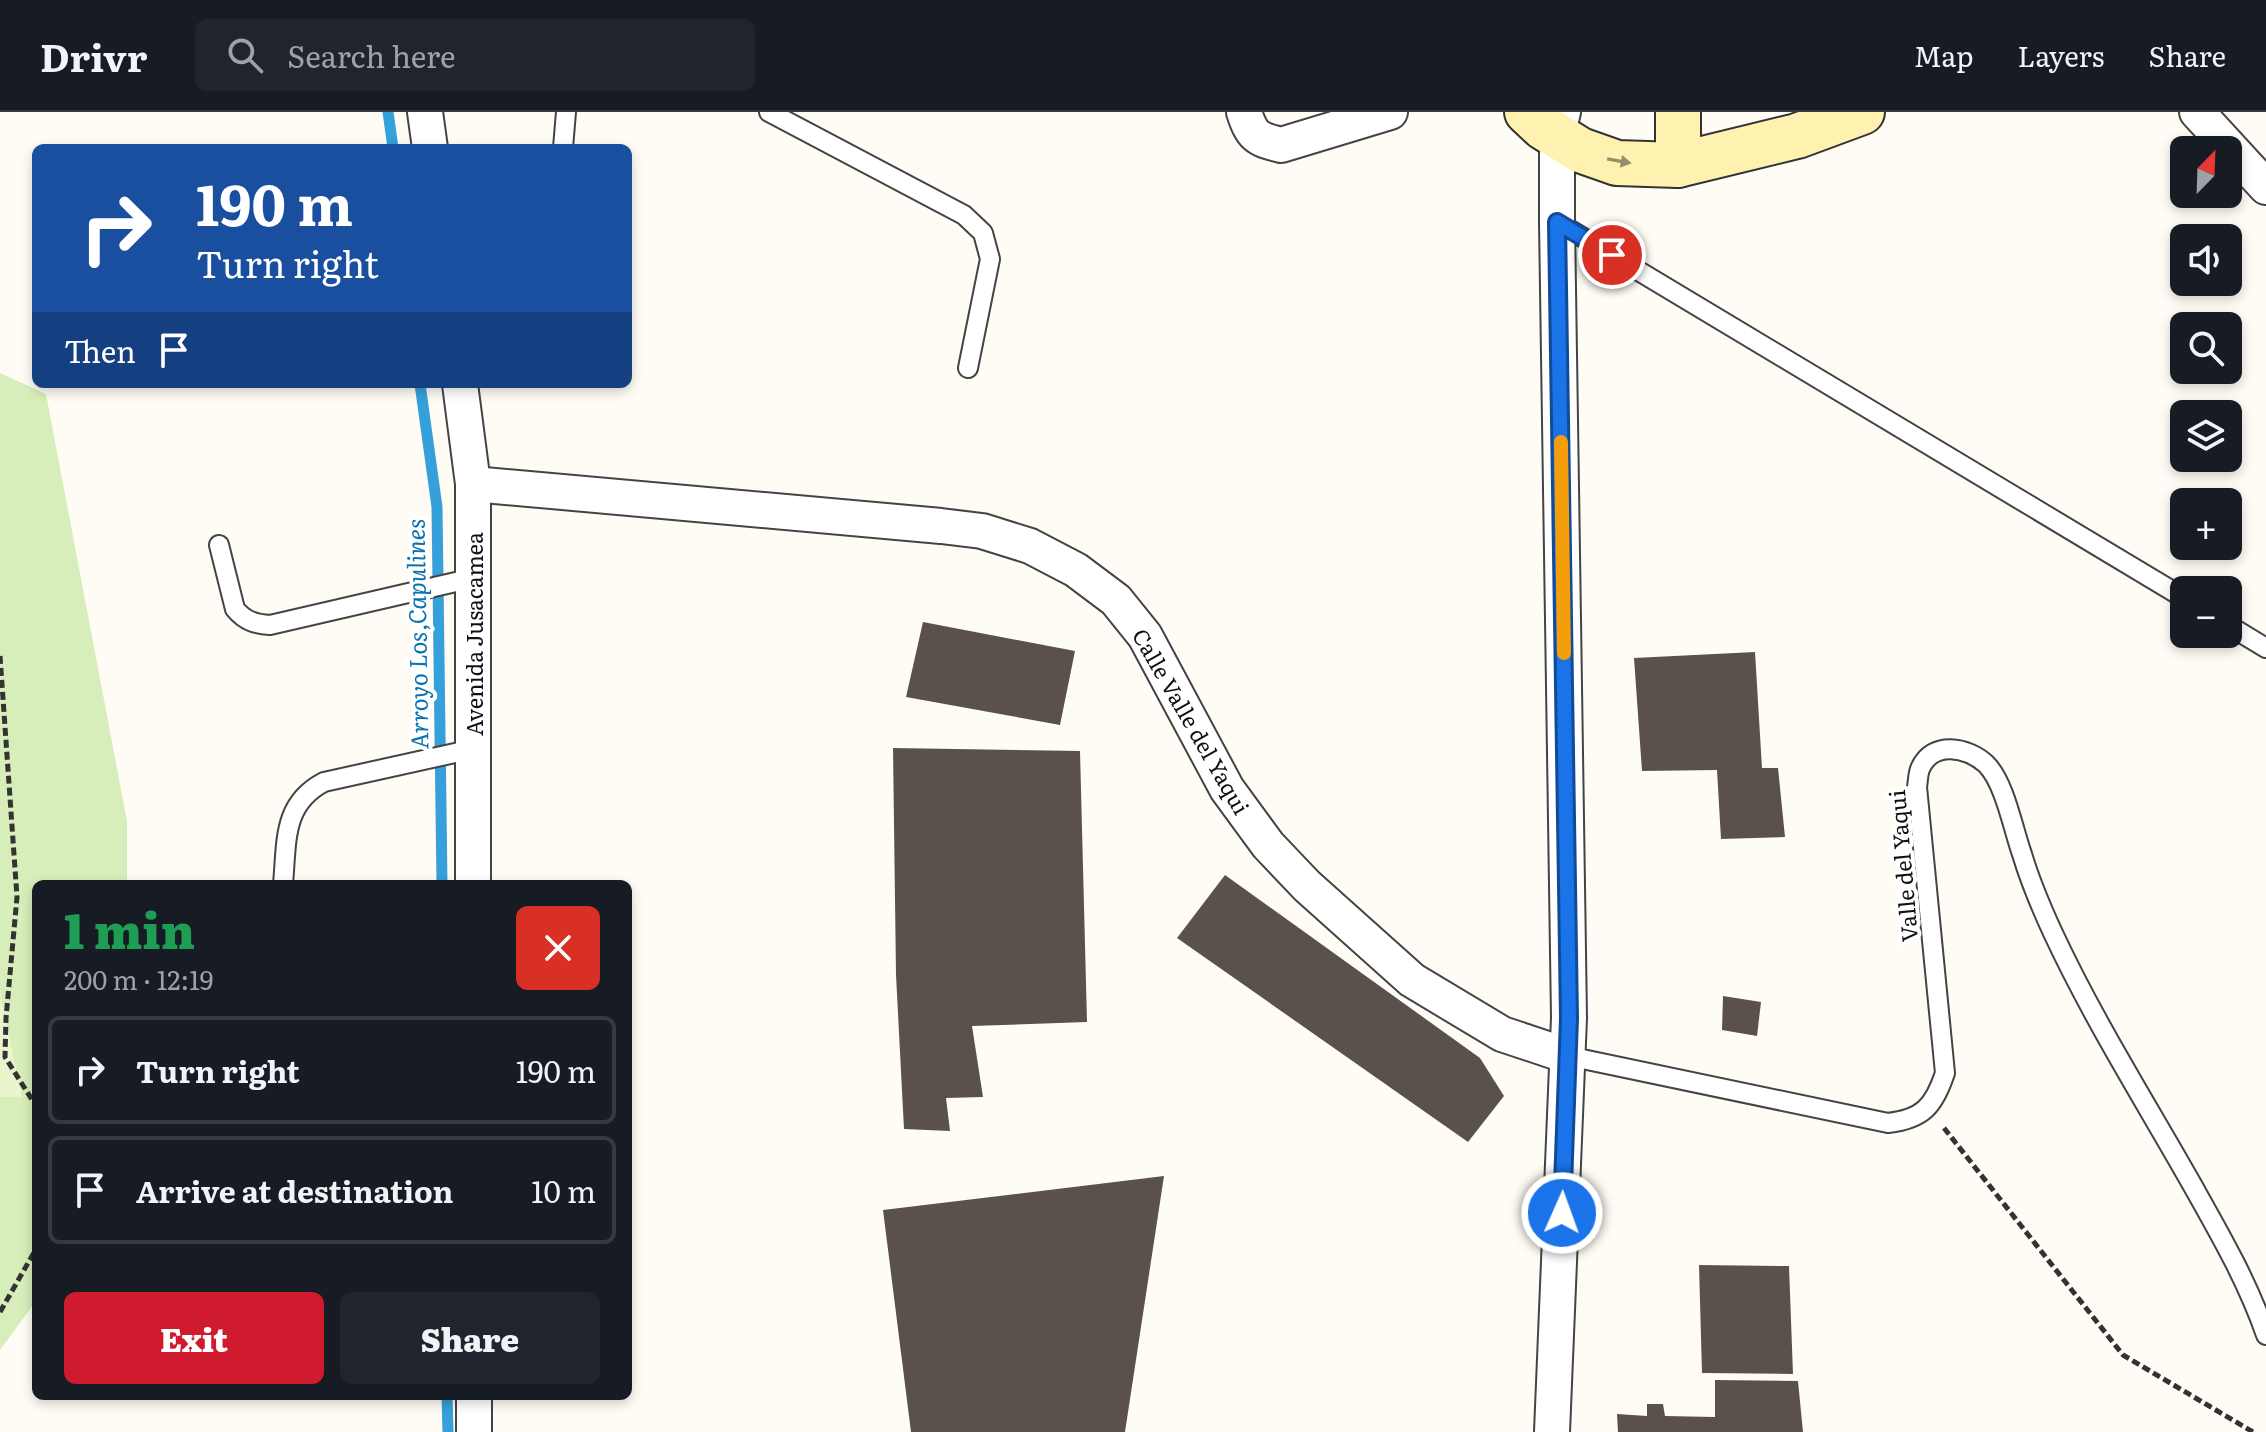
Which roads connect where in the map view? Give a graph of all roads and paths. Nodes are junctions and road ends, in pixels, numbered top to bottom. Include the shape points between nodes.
1 (425, 112) edge
2 (566, 112) edge
3 (769, 112) edge
4 (1244, 112) edge
5 (1390, 112) edge
6 (1678, 112) edge
7 (1862, 112) edge
8 (2197, 112) edge
9 (1549, 120) edge
10 (429, 144) edge
11 (563, 144) edge
12 (1678, 165) junction
13 (2266, 187) edge
14 (1557, 222) junction
15 (968, 368) dead end
16 (461, 388) edge
17 (473, 484) junction
18 (219, 545) dead end
19 (473, 578) junction
20 (2170, 590) edge
21 (2242, 633) edge
22 (2266, 648) edge
23 (0, 656) edge
24 (473, 749) junction
25 (283, 880) edge
26 (473, 880) edge
27 (1568, 1056) junction
28 (32, 1100) edge
29 (1928, 1108) junction
30 (32, 1256) edge
31 (0, 1312) edge
32 (2266, 1335) edge
33 (474, 1400) edge
34 (474, 1432) edge
35 (1552, 1432) edge
36 (2253, 1432) edge

1 - 10 street
2 - 11 lane
3 - 15 lane via 977,225 990,259
4 - 5 street via 1250,131 1281,145
6 - 12 main road
7 - 12 main road via 1797,136
8 - 13 street
9 -> 12 main road via 1580,150 1617,163
9 - 14 street
14 - 20 lane
14 - 27 street
16 - 17 street, Avenida Jusacamea
17 - 19 street, Avenida Jusacamea
17 - 27 street, Calle Valle del Yaqui via 982,531 1030,546 1076,570 1116,600 1145,636 1227,789 1268,845 1307,886 1412,980 1502,1034
18 - 19 lane via 235,609 259,624
19 - 24 street, Avenida Jusacamea
21 - 22 lane
23 - 28 path via 17,897 5,1057
24 - 25 lane via 312,788 293,811
24 - 26 street, Avenida Jusacamea
27 - 29 lane via 1888,1123 1909,1121
27 - 35 street
29 - 32 lane, Valle del Yaqui via 1945,1073 1917,787 1930,755 1956,749 1988,766 1999,784 2053,933 2096,1019 2229,1251
29 - 36 path via 2123,1355
30 - 31 path
33 - 34 street

